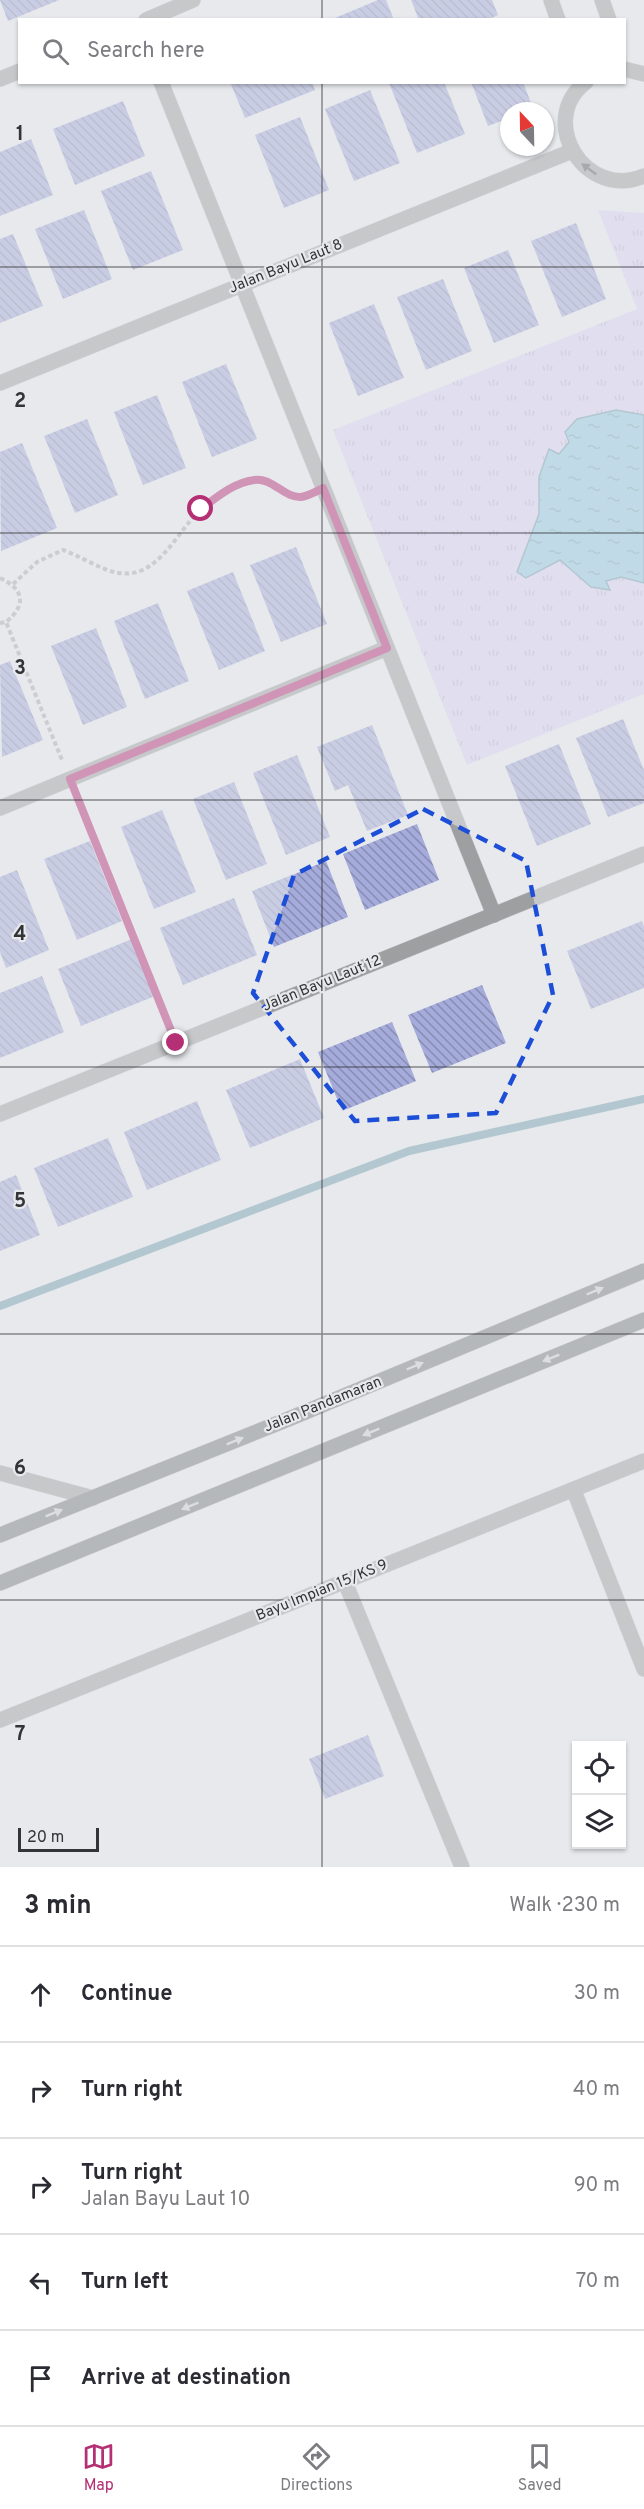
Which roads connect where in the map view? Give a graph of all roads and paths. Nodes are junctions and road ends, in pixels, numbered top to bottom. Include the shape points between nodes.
1 (193, 0) edge
2 (551, 0) edge
3 (602, 0) edge
4 (151, 18) edge
5 (557, 18) edge
6 (608, 18) edge
7 (626, 66) edge
8 (18, 72) edge
9 (644, 74) edge
10 (0, 79) edge
11 (162, 84) edge
12 (583, 84) edge
13 (572, 151) junction
14 (644, 176) edge
15 (242, 285) junction
16 (0, 383) edge
17 (323, 488) junction
18 (0, 578) edge
19 (13, 584) junction
20 (6, 622) junction
21 (0, 623) edge
22 (387, 648) junction
23 (70, 779) junction
24 (0, 808) edge
25 (644, 854) edge
26 (494, 915) junction
27 (176, 1043) junction
28 (0, 1114) edge
29 (644, 1271) edge
30 (644, 1320) edge
31 (644, 1461) edge
32 (0, 1473) edge
33 (574, 1491) junction
34 (93, 1498) junction
35 (0, 1535) edge
36 (345, 1582) junction
37 (0, 1583) edge
38 (644, 1669) edge
39 (0, 1720) edge
40 (462, 1867) edge

1 - 4 street
2 - 5 street
3 - 6 street
7 - 9 street
8 - 10 street
11 - 15 street
12 - 13 street via 566,116
14 -> 13 street via 616,181 598,176 583,166
13 - 15 street, Jalan Bayu Laut 8
15 - 16 street, Jalan Bayu Laut 8
15 - 17 street
17 - 19 path via 302,497 255,479 224,491 201,509 162,558 142,571 114,572 63,550 37,562
17 - 22 street
18 - 19 path
19 - 20 path via 21,602 16,614
20 - 21 path
20 - 23 path
22 - 23 street
22 - 26 street
23 - 24 street
23 - 27 path
25 - 26 street, Jalan Bayu Laut 12
26 - 27 street, Jalan Bayu Laut 12
27 - 28 street, Jalan Bayu Laut 12
34 -> 29 main road, Jalan Pandamaran
30 -> 37 main road
31 - 33 street, Bayu Impian 15/KS 9
32 - 34 street
33 - 36 street, Bayu Impian 15/KS 9
33 - 38 street
35 -> 34 main road, Jalan Pandamaran
36 - 39 street, Bayu Impian 15/KS 9
36 - 40 street

